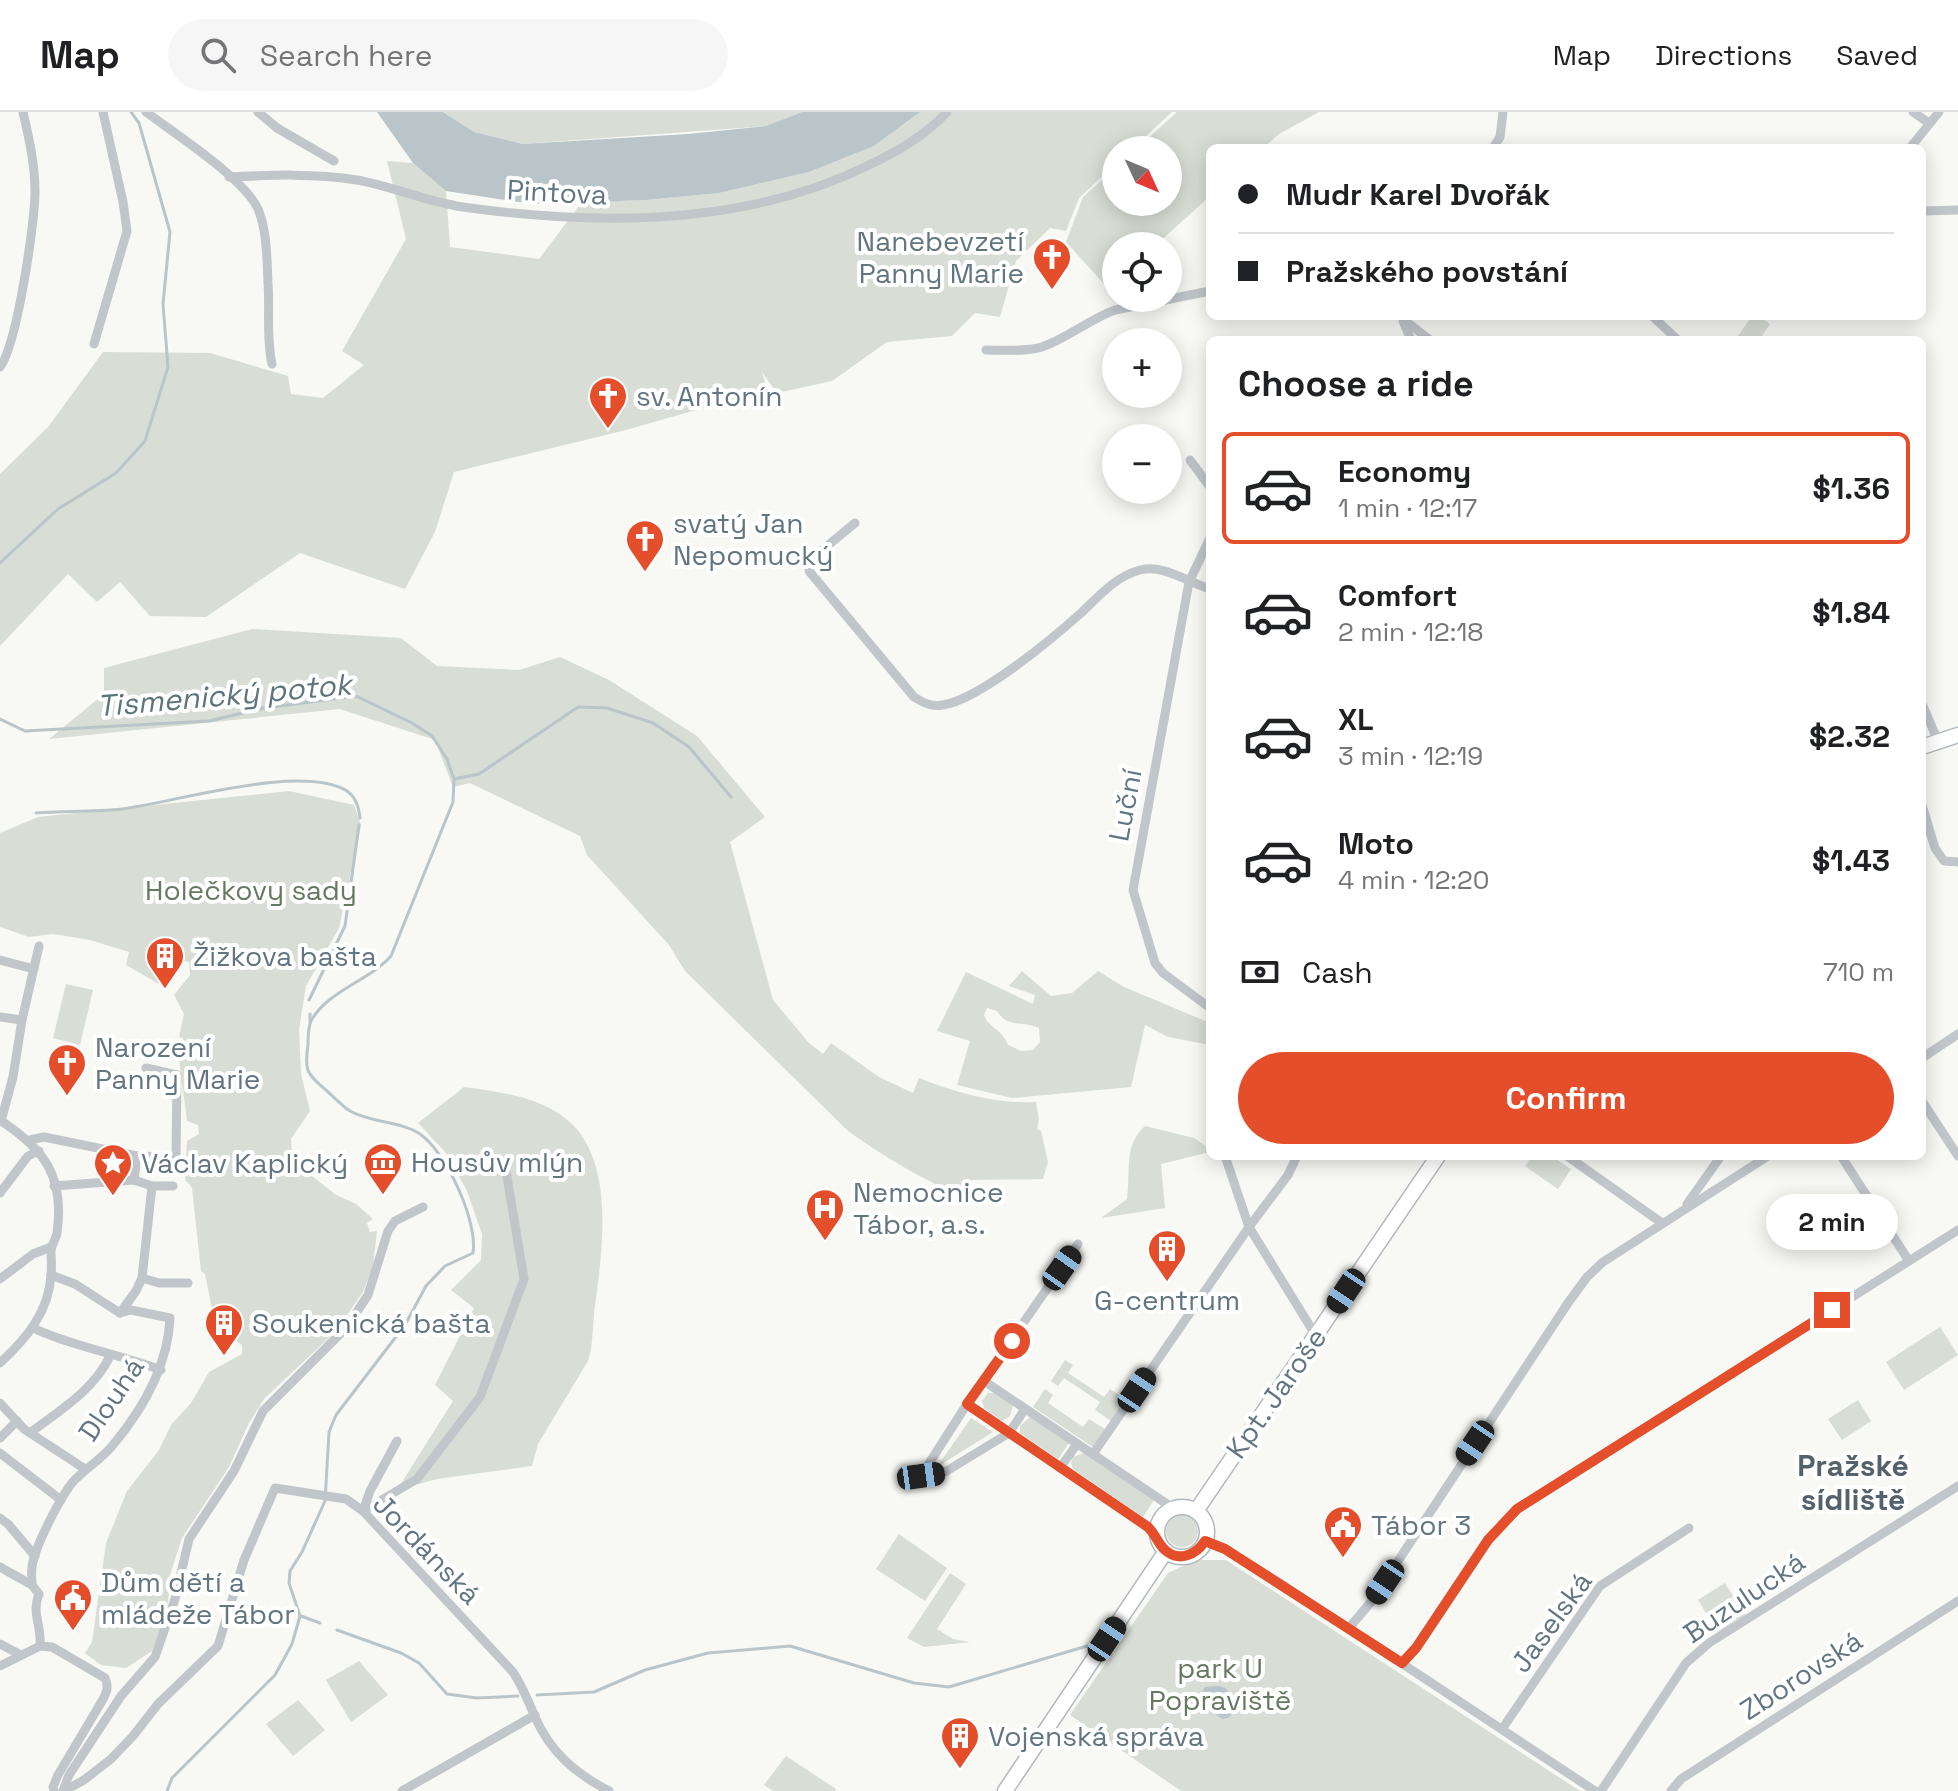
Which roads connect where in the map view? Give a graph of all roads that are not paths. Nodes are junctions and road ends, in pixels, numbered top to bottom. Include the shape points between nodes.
1 (23, 112) edge
2 (103, 112) edge
3 (146, 112) edge
4 (258, 112) edge
5 (947, 112) edge
6 (1503, 112) edge
7 (1913, 112) edge
8 (1939, 112) edge
9 (1929, 123) junction
10 (1496, 144) edge
11 (1913, 144) edge
12 (334, 161) dead end
13 (229, 177) junction
14 (1958, 210) edge
15 (1926, 211) edge
16 (1206, 292) edge
17 (1405, 320) edge
18 (1656, 320) edge
19 (1425, 336) edge
20 (1674, 336) edge
21 (94, 344) dead end
22 (986, 350) dead end
23 (272, 364) dead end
24 (0, 367) edge
25 (1190, 460) dead end
26 (1206, 482) edge
27 (855, 523) dead end
28 (1206, 546) edge
29 (1189, 582) junction
30 (1206, 588) edge
31 (1926, 713) edge
32 (1958, 735) edge
33 (1938, 741) junction
34 (1926, 746) edge
35 (1926, 818) edge
36 (1958, 862) edge
37 (39, 946) dead end
38 (0, 960) edge
39 (34, 969) junction
40 (1206, 1005) edge
41 (0, 1017) edge
42 (22, 1020) junction
43 (1958, 1034) edge
44 (1926, 1055) edge
45 (146, 1068) dead end
46 (1926, 1107) edge
47 (3, 1122) edge
48 (30, 1140) junction
49 (39, 1151) junction
50 (137, 1156) junction
51 (1958, 1156) edge
52 (1226, 1160) edge
53 (1295, 1160) edge
54 (1435, 1160) edge
55 (1573, 1160) edge
56 (1718, 1160) edge
57 (1762, 1160) edge
58 (1844, 1160) edge
59 (505, 1165) dead end
60 (134, 1180) junction
61 (54, 1186) junction
62 (152, 1186) junction
63 (173, 1186) dead end
64 (0, 1193) edge
65 (423, 1207) dead end
66 (1683, 1210) junction
67 (1662, 1223) junction
68 (1249, 1227) junction
69 (1958, 1230) edge
70 (1078, 1244) dead end
71 (51, 1247) junction
72 (1909, 1261) junction
73 (51, 1275) junction
74 (142, 1278) junction
75 (0, 1279) edge
76 (188, 1283) dead end
77 (120, 1313) junction
78 (33, 1328) junction
79 (1316, 1336) junction
80 (110, 1356) junction
81 (0, 1363) edge
82 (161, 1370) junction
83 (984, 1381) junction
84 (0, 1403) edge
85 (967, 1404) junction
86 (1025, 1409) junction
87 (17, 1421) junction
88 (30, 1433) junction
89 (1009, 1433) junction
90 (0, 1438) edge
91 (397, 1441) dead end
92 (1077, 1444) junction
93 (0, 1453) edge
94 (1093, 1454) junction
95 (1060, 1468) junction
96 (85, 1469) junction
97 (1958, 1486) edge
98 (61, 1500) junction
99 (1173, 1508) junction
100 (363, 1511) junction
101 (1196, 1511) junction
102 (0, 1518) edge
103 (1689, 1528) dead end
104 (1157, 1536) junction
105 (1205, 1541) junction
106 (1166, 1551) junction
107 (35, 1556) junction
108 (0, 1567) edge
109 (32, 1585) junction
110 (1958, 1601) edge
111 (1349, 1628) junction
112 (0, 1644) edge
113 (40, 1646) junction
114 (21, 1655) junction
115 (1402, 1663) junction
116 (0, 1666) edge
117 (535, 1715) junction
118 (1502, 1729) junction
119 (54, 1791) edge
120 (64, 1791) edge
121 (402, 1791) edge
122 (609, 1791) edge
123 (1005, 1791) edge
124 (1598, 1791) edge
125 (1671, 1791) edge

1 - 24 street via 35,194 9,352
2 - 21 street via 127,231
3 - 13 street
4 - 12 street
5 - 13 street, Pintova via 916,139 835,182 783,199 700,213 611,218 460,207 342,179 298,174
6 - 10 street
7 - 9 street
8 - 9 street
9 - 11 street
13 - 23 street via 257,207 262,223
14 - 15 street
16 - 22 street via 1100,315 1044,346
17 - 19 street
18 - 20 street
25 - 26 street
27 - 29 street via 809,561 809,571 914,697 928,705 963,699 1010,669 1121,577 1156,568
28 - 29 street, Luční
29 - 30 street
29 - 40 street, Luční via 1133,890 1155,963
31 - 33 street
32 - 33 street
33 - 34 street
35 - 36 street via 1944,861
37 - 39 street
38 - 39 street
39 - 42 street
41 - 42 street
42 - 47 street
43 - 44 street
45 - 50 street via 177,1075 176,1157
46 - 51 street
47 - 48 street
48 - 49 street
48 - 50 street via 44,1137
49 - 61 street
49 - 64 street via 28,1156
50 - 60 street
52 - 68 street
53 - 68 street
54 - 79 street, Kpt. Jaroše
55 - 67 street
56 - 66 street
57 - 66 street
58 - 72 street
59 - 100 street via 524,1279 480,1397 417,1479
60 - 61 street
60 - 62 street
61 - 71 street via 57,1234
62 - 63 street
62 - 74 street
65 - 120 street via 395,1221 368,1295 346,1328 269,1402 254,1425 234,1471 189,1539 155,1657 121,1696
66 - 67 street
67 - 111 street via 1603,1262 1579,1287
68 - 79 street
68 - 94 street
69 - 72 street
70 - 83 street
71 - 73 street
71 - 75 street
72 - 115 street via 1517,1509 1488,1540
73 - 77 street
73 - 78 street via 47,1300
74 - 76 street
74 - 77 street
77 - 82 street, Dlouhá via 131,1310 170,1318
78 - 80 street
78 - 81 street
79 - 101 street, Kpt. Jaroše
80 - 82 street
80 - 88 street via 81,1394
82 - 96 street, Dlouhá via 112,1447
83 - 85 street
83 - 86 street
84 - 87 street
85 - 89 street
85 - 89 street via 921,1476 945,1472
86 - 89 street
86 - 92 street
87 - 88 street
87 - 90 street
88 - 96 street
89 - 95 street
91 - 100 street
92 - 94 street
92 - 95 street
93 - 98 street
94 - 99 street
95 - 104 street
96 - 98 street, Dlouhá
97 - 124 street, Buzulucká via 1709,1643 1686,1663
98 - 107 street, Dlouhá
99 - 101 street
99 - 104 street via 1162,1516
100 - 117 street, Jordánská via 513,1672
100 - 120 street, Jordánská via 346,1499 275,1488 244,1560 218,1646 111,1759
101 - 105 street via 1206,1525
102 - 107 street
103 - 118 street, Jaselská via 1609,1578 1592,1595
104 - 106 street
105 - 106 street via 1188,1556
105 - 111 street
106 - 123 street
107 - 109 street, Dlouhá
108 - 109 street
109 - 113 street, Dlouhá via 39,1594 33,1612
110 - 125 street, Zborovská via 1681,1779
111 - 115 street
112 - 114 street
113 - 114 street
113 - 119 street via 52,1647 105,1678 107,1691
114 - 116 street
115 - 118 street
117 - 121 street
117 - 122 street, Jordánská via 557,1754
118 - 124 street

